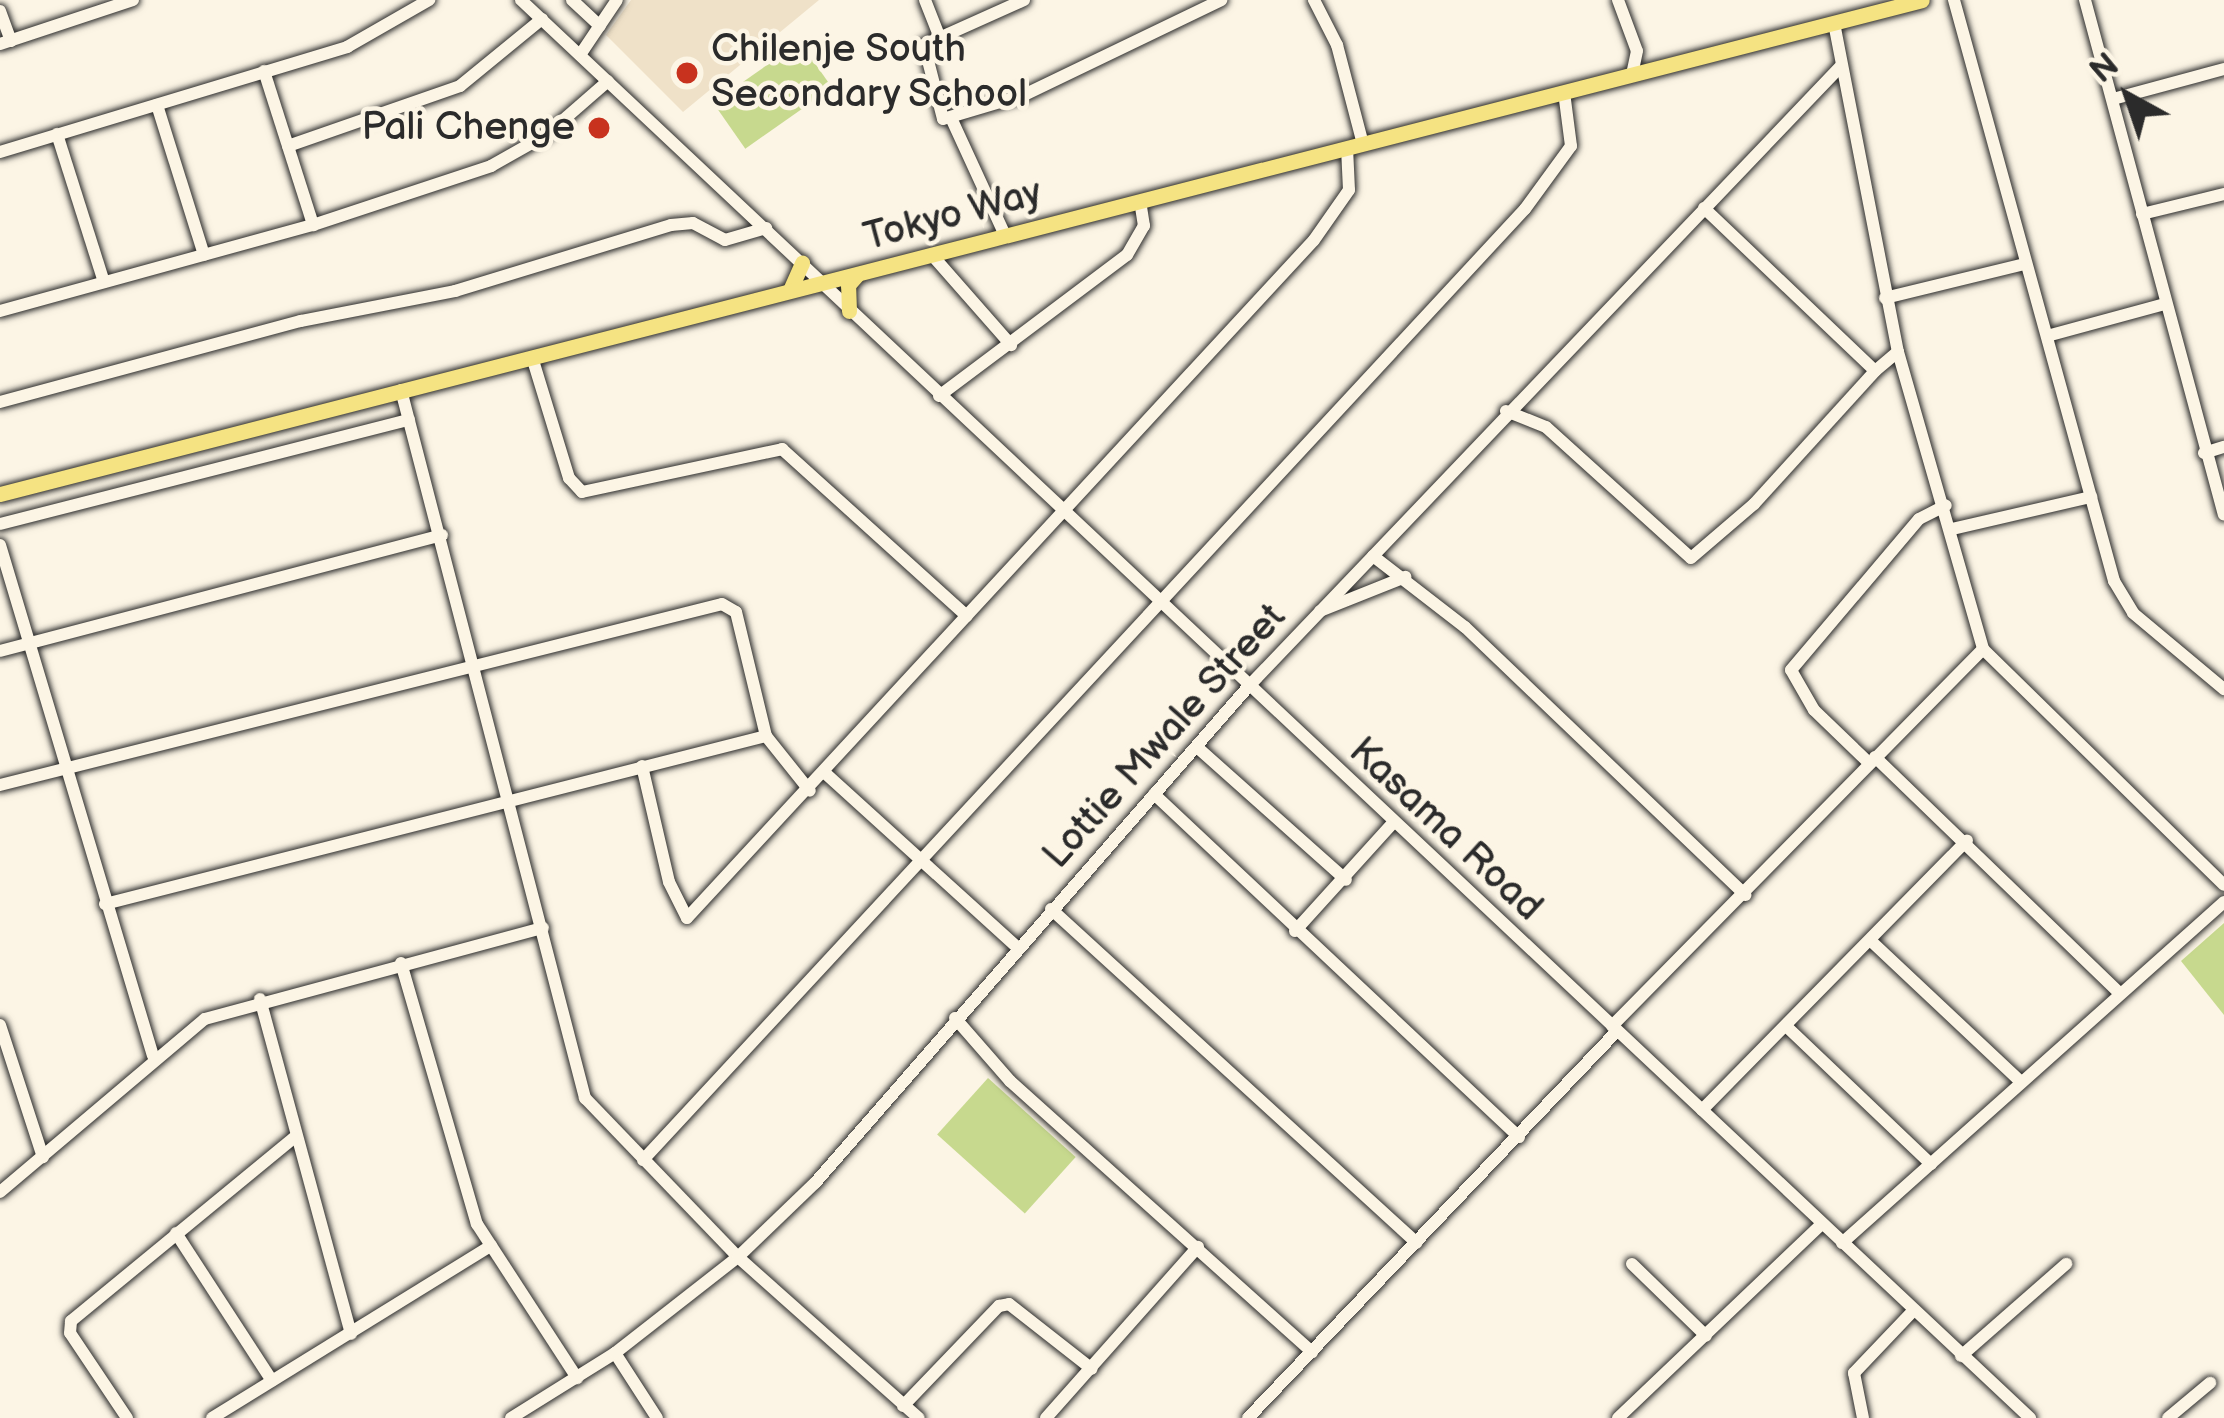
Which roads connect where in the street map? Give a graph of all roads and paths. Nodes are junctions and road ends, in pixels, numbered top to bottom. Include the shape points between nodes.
1 (134, 0) edge
2 (429, 0) edge
3 (521, 0) edge
4 (572, 0) edge
5 (617, 0) edge
6 (925, 0) edge
7 (1024, 0) edge
8 (1221, 0) edge
9 (1314, 0) edge
10 (1618, 0) edge
11 (1922, 0) edge
12 (1954, 0) edge
13 (2085, 0) edge
14 (0, 11) edge
15 (542, 19) junction
16 (1834, 23) junction
17 (600, 26) junction
18 (940, 38) junction
19 (5, 42) edge
20 (580, 55) junction
21 (1840, 67) junction
22 (2224, 69) edge
23 (264, 71) junction
24 (1632, 75) junction
25 (608, 81) junction
26 (1564, 92) junction
27 (2114, 99) junction
28 (157, 105) junction
29 (952, 120) junction
30 (57, 134) junction
31 (288, 146) junction
32 (1355, 146) junction
33 (0, 152) edge
34 (2224, 194) edge
35 (1141, 202) junction
36 (1704, 208) junction
37 (2142, 214) junction
38 (313, 225) junction
39 (766, 228) junction
40 (1006, 235) junction
41 (204, 254) junction
42 (932, 255) junction
43 (802, 263) junction
44 (2024, 264) junction
45 (857, 274) junction
46 (104, 282) junction
47 (822, 284) junction
48 (788, 292) junction
49 (1886, 298) junction
50 (2165, 304) junction
51 (0, 311) edge
52 (849, 311) junction
53 (2047, 336) junction
54 (1011, 345) junction
55 (1898, 352) junction
56 (532, 357) junction
57 (1875, 371) junction
58 (401, 390) junction
59 (939, 396) junction
60 (0, 402) edge
61 (1506, 411) junction
62 (409, 420) junction
63 (2224, 447) edge
64 (167, 449) junction
65 (2204, 453) junction
66 (174, 476) junction
67 (0, 494) edge
68 (2091, 497) junction
69 (1946, 506) junction
70 (1059, 509) junction
71 (2224, 515) edge
72 (0, 524) edge
73 (1952, 529) junction
74 (442, 536) junction
75 (0, 545) edge
76 (1373, 556) junction
77 (1405, 577) junction
78 (1157, 598) junction
79 (1320, 611) junction
80 (967, 616) junction
81 (32, 643) junction
82 (1983, 649) junction
83 (0, 650) edge
84 (475, 663) junction
85 (1248, 687) junction
86 (2224, 689) edge
87 (766, 736) junction
88 (1198, 748) junction
89 (1872, 760) junction
90 (642, 766) junction
91 (63, 769) junction
92 (825, 773) junction
93 (0, 784) edge
94 (810, 791) junction
95 (1154, 794) junction
96 (512, 797) junction
97 (1394, 821) junction
98 (1967, 840) junction
99 (920, 862) junction
100 (1346, 880) junction
101 (2224, 885) edge
102 (1745, 895) junction
103 (2224, 902) edge
104 (105, 904) junction
105 (1051, 909) junction
106 (543, 928) junction
107 (1294, 932) junction
108 (1871, 941) junction
109 (1017, 947) junction
110 (400, 963) junction
111 (2120, 994) junction
112 (260, 999) junction
113 (956, 1018) junction
114 (0, 1024) edge
115 (1787, 1027) junction
116 (1614, 1029) junction
117 (153, 1056) junction
118 (2020, 1082) junction
119 (1702, 1111) junction
120 (296, 1136) junction
121 (1520, 1137) junction
122 (43, 1156) junction
123 (643, 1160) junction
124 (1931, 1164) junction
125 (0, 1192) edge
126 (1822, 1224) junction
127 (176, 1233) junction
128 (1417, 1243) junction
129 (1842, 1243) junction
130 (491, 1246) junction
131 (1198, 1247) junction
132 (739, 1257) junction
133 (1632, 1264) dead end
134 (2066, 1264) dead end
135 (1913, 1311) junction
136 (351, 1334) junction
137 (1706, 1336) junction
138 (1312, 1352) junction
139 (615, 1353) junction
140 (1961, 1356) junction
141 (1092, 1369) junction
142 (577, 1378) junction
143 (272, 1382) junction
144 (2210, 1383) dead end
145 (903, 1406) junction
146 (218, 1417) edge
147 (127, 1418) edge
148 (511, 1418) edge
149 (657, 1418) edge
150 (919, 1418) edge
151 (1046, 1418) edge
152 (1248, 1418) edge
153 (1618, 1418) edge
154 (1862, 1418) edge
155 (2030, 1418) edge
156 (2168, 1418) edge

1 - 19 street
2 - 23 street via 374,36
3 - 15 street, Kasama Road
4 - 17 street
5 - 17 street
6 - 18 street
7 - 18 street
8 - 29 street via 1024,95
9 - 32 street via 1336,46
10 - 24 street via 1637,51
11 - 16 main road, Tokyo Way
12 - 44 street
13 - 27 street
14 - 19 street
15 - 20 street, Kasama Road
15 - 31 street via 435,99
16 - 21 street
16 - 24 main road, Tokyo Way
17 - 20 street
18 - 29 street via 924,45 938,114
20 - 25 street, Kasama Road
21 - 36 street, Lottie Mwale Street
21 - 49 street via 1862,144
22 - 27 street
23 - 28 street
23 - 31 street
24 - 26 main road, Tokyo Way
25 - 38 street via 520,153
25 - 39 street, Kasama Road
26 - 32 main road, Tokyo Way
26 - 78 street via 1571,146 1565,161
27 - 37 street
28 - 30 street
28 - 41 street
29 - 40 street
30 - 33 street
30 - 46 street
31 - 38 street
32 - 35 main road, Tokyo Way
32 - 70 street via 1349,190 1313,240
34 - 37 street
35 - 40 main road, Tokyo Way
35 - 54 street via 1144,226 1127,255
36 - 57 street
36 - 61 street, Lottie Mwale Street
37 - 50 street
38 - 41 street
39 - 43 street, Kasama Road
39 - 60 street via 725,239 693,223 670,225 455,291 301,321
40 - 42 main road, Tokyo Way
41 - 46 street
42 - 45 main road, Tokyo Way
42 - 54 street
43 - 47 street, Kasama Road
43 - 48 main road
44 - 49 street
44 - 53 street
45 - 47 main road, Tokyo Way
45 - 52 main road via 848,285
46 - 51 street
47 - 48 main road, Tokyo Way
47 - 52 street, Kasama Road
48 - 56 main road, Tokyo Way
49 - 55 street
50 - 53 street
50 - 65 street
52 - 59 street, Kasama Road
53 - 68 street
54 - 59 street
55 - 57 street
55 - 69 street
56 - 58 main road, Tokyo Way
56 - 80 street via 569,478 582,492 782,449
57 - 61 street via 1754,504 1691,558 1546,427
58 - 62 street
58 - 64 main road, Tokyo Way
59 - 70 street, Kasama Road
61 - 76 street, Lottie Mwale Street
62 - 66 street
62 - 74 street
63 - 65 street
64 - 66 street
64 - 67 main road, Tokyo Way
65 - 71 street
66 - 72 street
68 - 73 street
68 - 86 street via 2122,599
69 - 73 street
69 - 89 street via 1919,519 1791,670 1814,710
70 - 78 street, Kasama Road
70 - 80 street
73 - 82 street
74 - 81 street
74 - 84 street
75 - 81 street
76 - 77 street
76 - 79 street, Lottie Mwale Street
77 - 79 street
77 - 102 street
78 - 85 street, Kasama Road
78 - 99 street
79 - 85 street, Lottie Mwale Street
80 - 92 street
81 - 83 street
81 - 91 street
82 - 89 street
82 - 101 street
84 - 87 street via 722,604 736,612
84 - 91 street
84 - 96 street
85 - 88 street, Lottie Mwale Street
85 - 97 street, Kasama Road
87 - 90 street
87 - 94 street
88 - 95 street, Lottie Mwale Street
88 - 100 street
89 - 98 street
89 - 102 street
90 - 94 street via 684,919
90 - 96 street
91 - 93 street
91 - 104 street
92 - 94 street
92 - 99 street
95 - 105 street, Lottie Mwale Street
95 - 107 street
96 - 104 street
96 - 106 street
97 - 100 street
97 - 116 street, Kasama Road
98 - 108 street
98 - 111 street
99 - 109 street
99 - 123 street
100 - 107 street
102 - 116 street
103 - 111 street
104 - 117 street
105 - 109 street, Lottie Mwale Street
105 - 128 street
106 - 110 street
106 - 123 street via 585,1098
107 - 121 street
108 - 115 street
108 - 118 street
109 - 113 street, Lottie Mwale Street
110 - 112 street
110 - 130 street via 457,1167
111 - 118 street
112 - 117 street via 205,1019
112 - 120 street
113 - 131 street via 1010,1082
113 - 132 street, Lottie Mwale Street via 874,1119
114 - 122 street
115 - 119 street
115 - 124 street
116 - 119 street, Kasama Road
116 - 121 street
117 - 122 street
118 - 124 street
119 - 126 street, Kasama Road
120 - 127 street
120 - 136 street
121 - 128 street
122 - 125 street
123 - 132 street
124 - 129 street
126 - 129 street, Kasama Road
126 - 137 street
127 - 143 street
127 - 147 street via 71,1321 70,1333
128 - 138 street
129 - 135 street, Kasama Road
130 - 136 street
130 - 142 street
131 - 138 street
131 - 141 street
132 - 139 street, Lottie Mwale Street
132 - 145 street
133 - 137 street
134 - 140 street
135 - 140 street, Kasama Road
135 - 154 street via 1854,1373
136 - 143 street
137 - 153 street
138 - 152 street
139 - 142 street, Lottie Mwale Street
139 - 149 street
140 - 155 street, Kasama Road
141 - 145 street via 1010,1304 999,1306
141 - 151 street
142 - 148 street, Lottie Mwale Street
143 - 146 street
144 - 156 street
145 - 150 street

